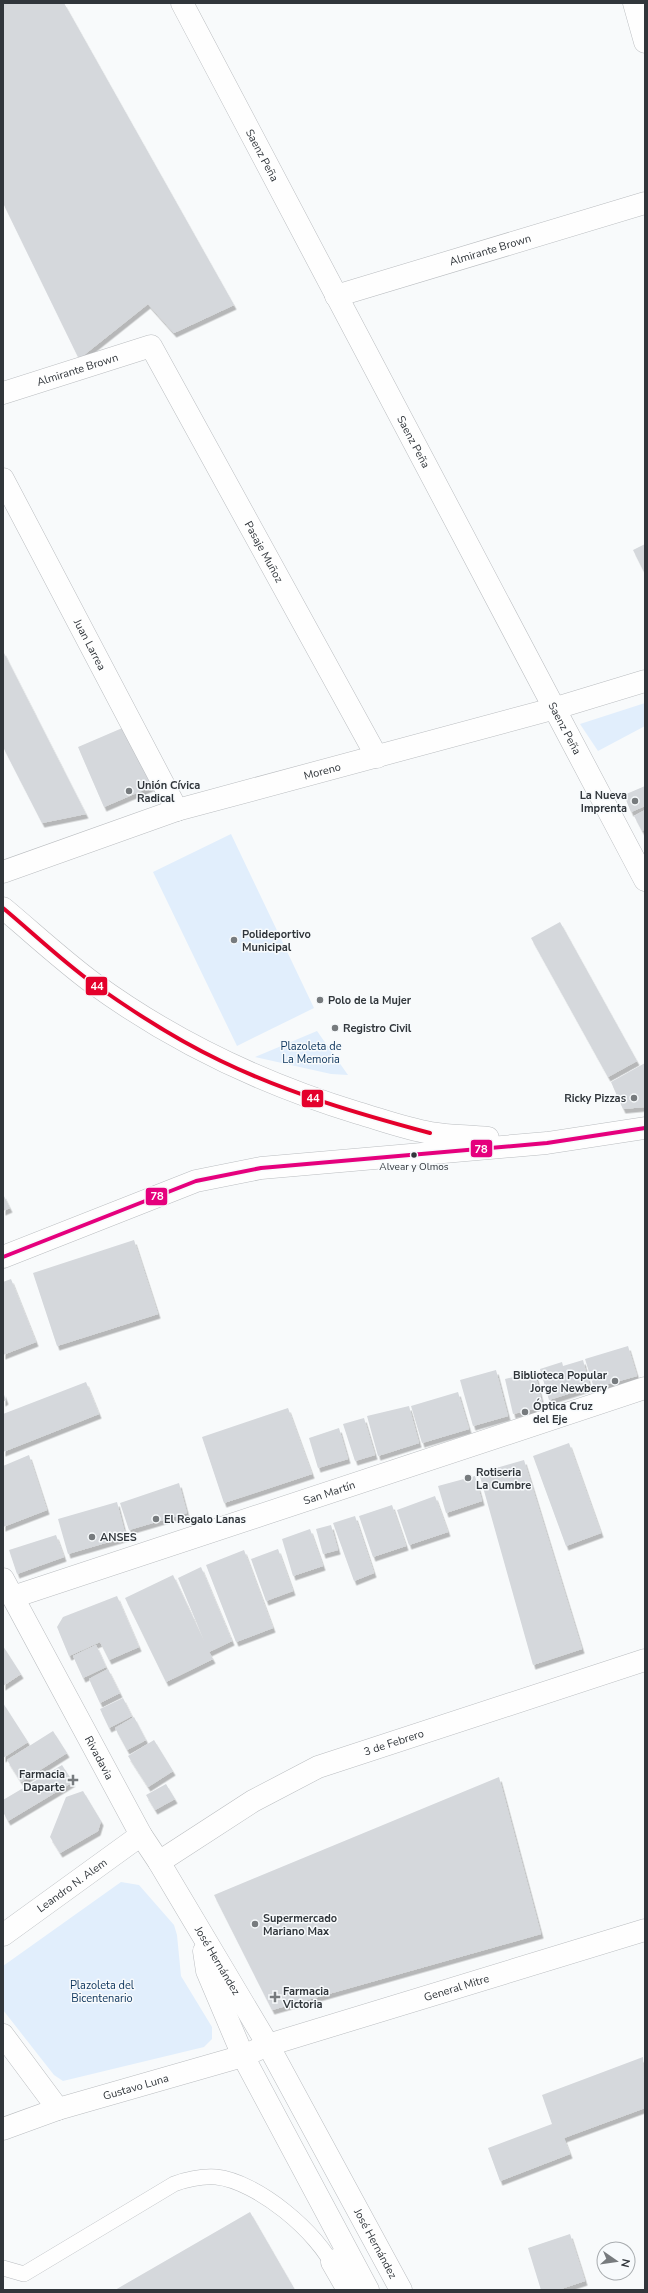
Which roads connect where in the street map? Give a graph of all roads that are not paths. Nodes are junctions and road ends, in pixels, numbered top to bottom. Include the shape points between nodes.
1 (182, 3) edge
2 (634, 3) edge
3 (645, 42) edge
4 (645, 203) edge
5 (336, 296) junction
6 (152, 346) joint
7 (3, 393) edge
8 (3, 479) edge
9 (645, 681) edge
10 (556, 708) junction
11 (377, 757) junction
12 (177, 810) junction
13 (3, 872) edge
14 (645, 880) edge
15 (3, 908) edge
16 (645, 1128) edge
17 (547, 1143) junction
18 (3, 1257) edge
19 (645, 1388) edge
20 (8, 1588) edge
21 (645, 1660) edge
22 (141, 1835) junction
23 (159, 1862) junction
24 (645, 1930) edge
25 (201, 1934) junction
26 (3, 1935) edge
27 (3, 2035) edge
28 (268, 2045) junction
29 (243, 2056) junction
30 (58, 2110) junction
31 (3, 2129) edge
32 (340, 2258) junction
33 (3, 2268) edge
34 (342, 2290) edge
35 (348, 2290) edge
36 (368, 2290) edge
37 (401, 2290) edge

1 - 5 street, Saenz Peña
2 - 3 street
4 - 5 street, Almirante Brown
5 - 10 street, Saenz Peña
6 - 7 street, Almirante Brown
6 - 11 street, Pasaje Muñoz
8 - 12 street, Juan Larrea
9 - 10 street, Moreno
10 - 11 street, Moreno
10 - 14 street, Saenz Peña
11 - 12 street, Moreno
12 - 13 street, Moreno
15 - 17 street via 93,983 182,1040 254,1076 331,1105 430,1133
16 - 17 street
17 - 18 street via 260,1168 196,1181
19 - 20 street, San Martín
20 - 22 street, Rivadavia
21 - 23 street, 3 de Febrero via 318,1767 253,1801
22 - 23 street, Rivadavia
22 - 26 street, Leandro N. Alem
23 - 25 street, Rivadavia
24 - 28 street, General Mitre
25 - 28 street, José Hernández
25 - 29 street, José Hernández via 207,1971
27 - 30 street
28 - 29 street, Gustavo Luna
28 - 37 street, José Hernández
29 - 30 street, Gustavo Luna
29 - 32 street, José Hernández
30 - 31 street, Gustavo Luna
32 - 33 lane via 287,2212 262,2196 236,2182 194,2177 174,2184 24,2274
32 - 34 lane
32 - 35 street
32 - 36 street, José Hernández

